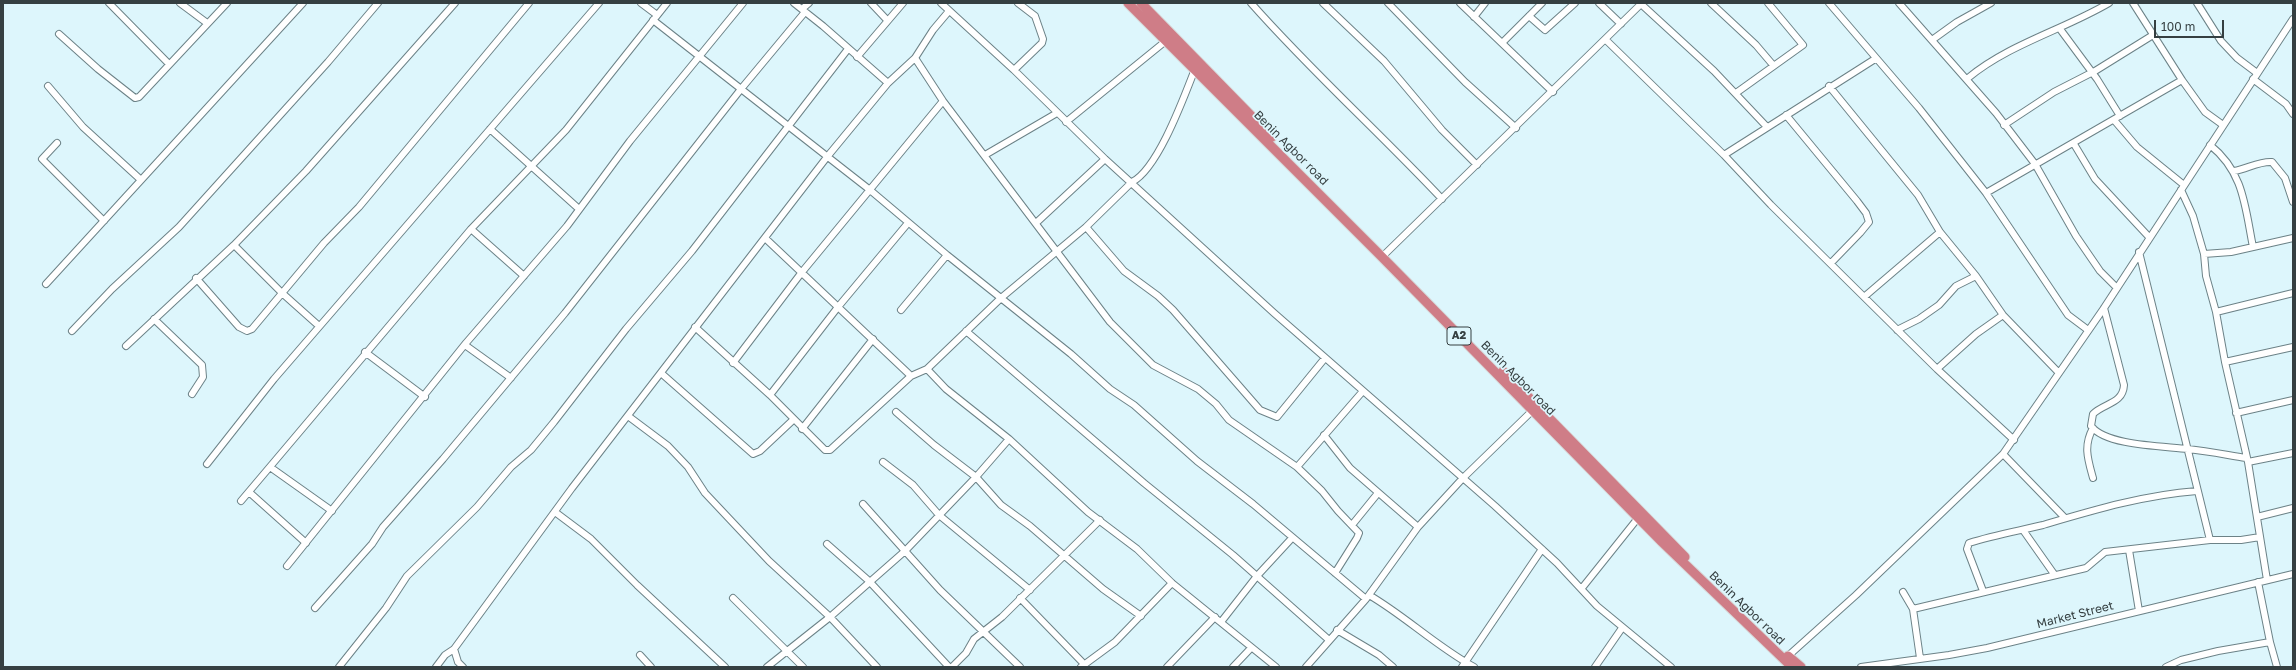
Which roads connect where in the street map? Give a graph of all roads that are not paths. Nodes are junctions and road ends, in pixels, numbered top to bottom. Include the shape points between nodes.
1 (109, 3) edge
2 (180, 3) edge
3 (227, 3) edge
4 (303, 3) edge
5 (378, 3) edge
6 (455, 3) edge
7 (529, 3) edge
8 (599, 3) edge
9 (641, 3) edge
10 (668, 3) edge
11 (743, 3) edge
12 (794, 3) edge
13 (809, 3) edge
14 (871, 3) edge
15 (903, 3) edge
16 (941, 3) edge
17 (1018, 3) edge
18 (1128, 3) edge
19 (1141, 3) edge
20 (1251, 3) edge
21 (1323, 3) edge
22 (1388, 3) edge
23 (1460, 3) edge
24 (1485, 3) edge
25 (1542, 3) edge
26 (1575, 3) edge
27 (1599, 3) edge
28 (1711, 3) edge
29 (1768, 3) edge
30 (1829, 3) edge
31 (1899, 3) edge
32 (1991, 3) edge
33 (2109, 3) edge
34 (2133, 3) edge
35 (2197, 3) edge
36 (1642, 4) edge
37 (804, 11) junction
38 (949, 11) junction
39 (1529, 16) junction
40 (1474, 17) junction
41 (655, 18) junction
42 (2293, 19) edge
43 (887, 20) junction
44 (207, 22) junction
45 (1621, 24) junction
46 (2060, 29) junction
47 (59, 34) dead end
48 (2153, 35) junction
49 (1167, 40) junction
50 (1606, 40) junction
51 (1932, 40) junction
52 (1502, 43) junction
53 (848, 49) junction
54 (858, 57) junction
55 (700, 58) junction
56 (915, 58) junction
57 (1875, 59) junction
58 (169, 64) junction
59 (1773, 65) junction
60 (1195, 69) junction
61 (1014, 70) junction
62 (2090, 73) junction
63 (2257, 73) junction
64 (1968, 78) junction
65 (2253, 79) junction
66 (2182, 80) junction
67 (888, 84) junction
68 (48, 86) dead end
69 (1829, 86) junction
70 (742, 89) junction
71 (1553, 92) junction
72 (1736, 93) junction
73 (943, 101) junction
74 (1057, 113) junction
75 (2293, 113) edge
76 (1786, 115) junction
77 (2117, 118) junction
78 (1066, 122) junction
79 (788, 125) junction
80 (2004, 125) junction
81 (2223, 125) junction
82 (1767, 127) junction
83 (1516, 128) junction
84 (490, 129) junction
85 (57, 143) dead end
86 (2074, 144) junction
87 (2210, 145) junction
88 (985, 155) junction
89 (1724, 155) junction
90 (827, 157) junction
91 (1106, 159) junction
92 (2035, 164) junction
93 (1477, 165) junction
94 (531, 166) junction
95 (2234, 171) junction
96 (141, 180) junction
97 (1132, 182) junction
98 (2290, 185) edge
99 (2182, 187) junction
100 (870, 190) junction
101 (1986, 193) junction
102 (1442, 199) junction
103 (2293, 202) edge
104 (579, 209) junction
105 (104, 221) junction
106 (908, 223) junction
107 (1036, 223) junction
108 (1086, 227) junction
109 (471, 229) junction
110 (1940, 232) junction
111 (2149, 237) junction
112 (765, 238) junction
113 (2293, 238) edge
114 (234, 245) junction
115 (2253, 247) junction
116 (1056, 250) junction
117 (2139, 252) junction
118 (1386, 253) junction
119 (2204, 254) junction
120 (947, 255) junction
121 (1831, 263) junction
122 (802, 272) junction
123 (524, 276) junction
124 (1976, 276) junction
125 (196, 278) junction
126 (46, 284) dead end
127 (2117, 288) junction
128 (282, 293) junction
129 (2293, 293) edge
130 (1864, 297) junction
131 (1001, 298) junction
132 (838, 307) junction
133 (2104, 308) junction
134 (901, 310) dead end
135 (2216, 312) junction
136 (2003, 314) junction
137 (154, 319) junction
138 (319, 326) junction
139 (695, 327) junction
140 (966, 330) junction
141 (1897, 330) junction
142 (2088, 330) junction
143 (72, 331) dead end
144 (873, 339) junction
145 (465, 345) junction
146 (126, 346) dead end
147 (2293, 347) edge
148 (365, 352) junction
149 (1326, 358) junction
150 (2225, 362) junction
151 (733, 363) junction
152 (927, 369) junction
153 (1937, 369) junction
154 (661, 373) junction
155 (2059, 373) junction
156 (911, 376) junction
157 (511, 378) junction
158 (1363, 391) junction
159 (192, 394) dead end
160 (770, 395) junction
161 (426, 397) junction
162 (2293, 400) edge
163 (1533, 410) junction
164 (896, 412) dead end
165 (2236, 413) junction
166 (628, 416) junction
167 (793, 420) junction
168 (2093, 428) junction
169 (802, 429) junction
170 (1324, 435) junction
171 (1009, 439) junction
172 (2014, 440) junction
173 (2189, 449) junction
174 (2293, 453) edge
175 (2003, 454) junction
176 (2247, 460) junction
177 (883, 462) dead end
178 (207, 464) dead end
179 (270, 467) junction
180 (1298, 467) junction
181 (976, 477) junction
182 (1463, 478) junction
183 (2093, 478) dead end
184 (2197, 490) junction
185 (249, 492) junction
186 (1378, 493) junction
187 (241, 502) dead end
188 (863, 504) dead end
189 (2293, 508) edge
190 (332, 511) junction
191 (555, 512) junction
192 (939, 515) junction
193 (2257, 517) junction
194 (1638, 518) junction
195 (2065, 518) junction
196 (1100, 520) junction
197 (1352, 525) junction
198 (1418, 527) junction
199 (2023, 530) junction
200 (2260, 537) junction
201 (1292, 538) junction
202 (2210, 540) junction
203 (306, 543) junction
204 (827, 544) dead end
205 (1542, 549) junction
206 (2128, 550) junction
207 (905, 551) junction
208 (1064, 556) junction
209 (287, 566) dead end
210 (1335, 573) junction
211 (2054, 574) junction
212 (2293, 574) edge
213 (1257, 576) junction
214 (2267, 580) junction
215 (869, 581) junction
216 (2258, 582) junction
217 (1172, 583) junction
218 (1582, 588) junction
219 (1030, 590) junction
220 (1983, 591) junction
221 (1903, 592) dead end
222 (1367, 597) junction
223 (733, 598) dead end
224 (1020, 598) junction
225 (315, 608) dead end
226 (1913, 609) junction
227 (2139, 611) junction
228 (1142, 616) junction
229 (830, 617) junction
230 (1215, 617) junction
231 (1222, 622) junction
232 (1622, 628) junction
233 (1337, 630) junction
234 (985, 632) junction
235 (1329, 640) junction
236 (2270, 642) junction
237 (1252, 648) junction
238 (454, 649) junction
239 (788, 652) junction
240 (640, 655) dead end
241 (1920, 658) junction
242 (1789, 663) edge
243 (1082, 665) edge
244 (1463, 665) edge
245 (339, 667) edge
246 (436, 667) edge
247 (463, 667) edge
248 (651, 667) edge
249 (725, 667) edge
250 (767, 667) edge
251 (803, 667) edge
252 (878, 667) edge
253 (950, 667) edge
254 (1020, 667) edge
255 (1167, 667) edge
256 (1233, 667) edge
257 (1276, 667) edge
258 (1306, 667) edge
259 (1393, 667) edge
260 (1474, 667) edge
261 (1595, 667) edge
262 (1671, 667) edge
263 (1801, 667) edge
264 (1861, 667) edge
265 (2166, 667) edge
266 (2277, 667) edge

1 - 58 street
2 - 44 street
3 - 44 street
4 - 96 street
5 - 143 street via 179,227 112,289
6 - 114 street via 306,171
7 - 128 street via 359,207 324,243
8 - 84 street
9 - 41 street
10 - 41 street
11 - 55 street
12 - 37 street
13 - 37 street
14 - 43 street
15 - 43 street
16 - 38 street
17 - 61 street via 1035,16 1043,40
18 - 49 highway, Benin Agbor road / A2
19 - 118 highway, Benin Agbor road / A2
20 - 102 street via 1311,68 1381,135
21 - 93 street via 1384,61 1442,130
22 - 83 street via 1465,82
23 - 40 street
24 - 40 street
25 - 39 street
26 - 39 street via 1545,30
27 - 45 street
28 - 59 street via 1756,45
29 - 59 street via 1803,45
30 - 57 street
31 - 51 street
32 - 51 street
33 - 46 street
34 - 48 street
35 - 63 street via 2221,41 2237,58
36 - 45 street
36 - 72 street
37 - 53 street
37 - 70 street
38 - 56 street
38 - 61 street
39 - 52 street
40 - 52 street
41 - 55 street
41 - 94 street via 566,130
42 - 63 street
43 - 54 street
44 - 58 street
45 - 50 street
46 - 62 street
46 - 64 street via 2023,44
47 - 58 street via 135,98 139,97
48 - 62 street
48 - 66 street
49 - 60 highway, Benin Agbor road / A2
49 - 78 street
50 - 71 street
50 - 89 street
51 - 64 street
52 - 71 street
53 - 54 street
53 - 79 street
54 - 67 street
55 - 70 street
55 - 104 street via 630,141
56 - 67 street
56 - 73 street
57 - 69 street
57 - 101 street via 1919,108
59 - 72 street
60 - 97 street via 1155,156 1144,172
60 - 163 highway, Benin Agbor road / A2
61 - 74 street
62 - 77 street
62 - 80 street via 2054,92
63 - 65 street
64 - 80 street
65 - 75 street via 2286,104
65 - 81 street
66 - 77 street
66 - 81 street via 2205,112
67 - 90 street
68 - 96 street via 83,127
69 - 76 street
69 - 110 street via 1918,195
70 - 79 street
70 - 157 street via 566,313
71 - 83 street
72 - 82 street
73 - 88 street
73 - 100 street
74 - 78 street
74 - 88 street
76 - 82 street
76 - 121 street via 1866,213 1868,222
77 - 86 street
77 - 99 street via 2137,147
78 - 91 street
79 - 90 street
79 - 245 street via 531,450 511,467 477,507 407,576 386,608
80 - 92 street
81 - 87 street
82 - 89 street
83 - 93 street
84 - 94 street
84 - 138 street
85 - 105 street via 42,160
86 - 92 street
86 - 111 street via 2095,179
87 - 95 street via 2224,156
87 - 99 street
88 - 107 street
89 - 121 street
90 - 100 street
90 - 112 street
91 - 97 street
91 - 107 street
92 - 101 street
92 - 127 street via 2076,236 2100,271
93 - 102 street
94 - 104 street
94 - 109 street
95 - 98 street via 2258,163 2272,162
95 - 115 street
96 - 105 street
97 - 108 street
97 - 149 street
98 - 103 street
99 - 111 street
99 - 119 street
100 - 106 street
100 - 122 street
101 - 142 street via 2068,315
102 - 118 street
104 - 123 street
105 - 126 street
106 - 120 street
106 - 132 street
107 - 116 street
108 - 116 street
108 - 149 street via 1124,271 1173,310 1260,410 1277,416
109 - 123 street
109 - 148 street
110 - 124 street
110 - 130 street
111 - 117 street
112 - 122 street
112 - 139 street
113 - 115 street
114 - 125 street
114 - 128 street
115 - 119 street
116 - 131 street
116 - 180 street via 1110,322 1153,365 1198,389 1216,404 1229,420
117 - 127 street
117 - 173 street
118 - 242 highway, Benin Agbor road / A2
119 - 135 street via 2206,276
120 - 131 street
120 - 134 street
121 - 130 street
122 - 132 street
122 - 151 street
123 - 145 street
124 - 136 street
124 - 141 street via 1956,286 1938,305 1919,319
125 - 128 street via 239,327 247,331 252,329
125 - 137 street
127 - 133 street
128 - 138 street
129 - 135 street
130 - 141 street
131 - 140 street
131 - 201 street via 1110,389 1134,405 1197,461
132 - 144 street
132 - 160 street
133 - 142 street
133 - 168 street via 2124,391 2118,400 2093,414
135 - 150 street
136 - 153 street
136 - 155 street
137 - 146 street
137 - 159 street via 202,365 203,377
138 - 178 street
139 - 151 street
139 - 154 street
140 - 152 street
140 - 213 street
141 - 153 street
142 - 155 street
144 - 156 street
144 - 169 street
145 - 157 street
145 - 161 street
147 - 150 street
148 - 161 street
148 - 179 street
149 - 158 street
150 - 165 street
151 - 160 street
152 - 156 street
152 - 171 street via 946,389
153 - 172 street
154 - 166 street
154 - 167 street via 753,454 760,451
155 - 172 street
156 - 169 street via 830,450 825,450
157 - 225 street
158 - 170 street
158 - 182 street
160 - 167 street
161 - 190 street
162 - 165 street
163 - 182 street
163 - 194 highway, Benin Agbor road / A2
164 - 181 street
165 - 176 street
166 - 191 street
166 - 229 street via 668,446 688,467 705,492 769,561
167 - 169 street
168 - 173 street via 2099,434 2133,444
168 - 183 street via 2086,447
170 - 180 street
170 - 186 street via 1350,468
171 - 181 street
171 - 196 street
172 - 175 street
173 - 176 street
173 - 184 street
174 - 176 street
175 - 195 street
175 - 242 street
176 - 193 street
177 - 192 street via 913,485
179 - 185 street
179 - 190 street
180 - 197 street
181 - 192 street
181 - 208 street via 1001,505
182 - 198 street
182 - 205 street
184 - 195 street via 2168,493 2102,507
184 - 202 street
185 - 187 street
185 - 203 street
186 - 197 street
186 - 198 street
188 - 207 street
189 - 193 street
190 - 203 street
191 - 238 street
191 - 249 street via 591,539 637,586
192 - 207 street
192 - 219 street
193 - 200 street
194 - 218 street
194 - 242 highway, Benin Agbor road / A2
195 - 199 street
196 - 208 street
196 - 217 street via 1137,549
197 - 210 street via 1359,533
198 - 222 street
199 - 211 street
199 - 220 street via 1969,543 1967,549
200 - 202 street
200 - 214 street
201 - 210 street
201 - 213 street
202 - 206 street
203 - 209 street
204 - 215 street
205 - 218 street
205 - 244 street
206 - 211 street via 2106,552 2086,568
206 - 227 street
207 - 215 street
207 - 234 street via 940,590
208 - 219 street
208 - 228 street via 1103,589
210 - 222 street
211 - 220 street
212 - 214 street, Market Street
213 - 231 street
213 - 235 street
214 - 216 street, Market Street
215 - 229 street
215 - 253 street
216 - 227 street, Market Street
216 - 236 street
217 - 228 street
217 - 230 street
218 - 232 street via 1597,606
219 - 224 street
220 - 226 street
221 - 226 street
222 - 233 street
222 - 244 street via 1388,606
223 - 239 street
224 - 234 street
224 - 243 street
226 - 241 street
227 - 241 street, Market Street via 1987,648
228 - 243 street via 1115,642
229 - 239 street
229 - 252 street
230 - 231 street
230 - 255 street
231 - 237 street
232 - 261 street
232 - 262 street
233 - 235 street
233 - 259 street via 1379,655
234 - 253 street via 974,639 966,653
234 - 254 street
235 - 258 street
236 - 265 street via 2218,651 2181,660
236 - 266 street
237 - 256 street
237 - 257 street
238 - 246 street via 445,655
238 - 247 street via 458,662
239 - 250 street
239 - 251 street
240 - 248 street
241 - 264 street, Market Street
242 - 263 highway, Benin Agbor road / A2
244 - 260 street

